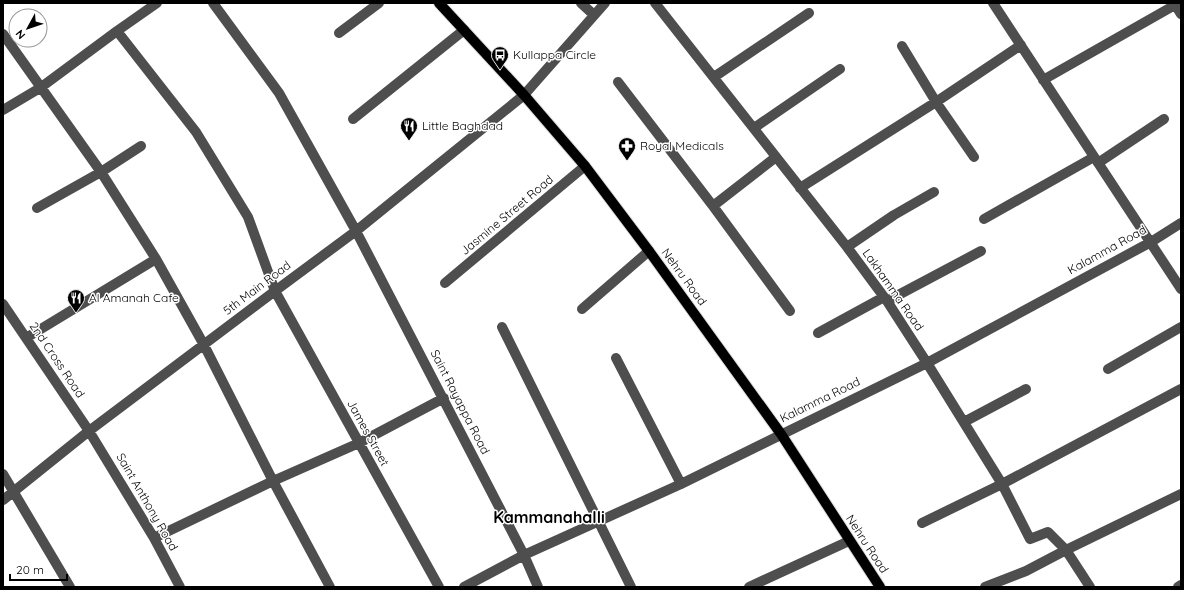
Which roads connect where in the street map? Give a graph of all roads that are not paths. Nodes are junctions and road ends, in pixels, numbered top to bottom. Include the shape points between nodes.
1 (157, 3) edge
2 (213, 3) edge
3 (379, 3) edge
4 (439, 3) edge
5 (582, 3) edge
6 (605, 3) edge
7 (655, 3) edge
8 (996, 4) edge
9 (1175, 4) edge
10 (809, 13) dead end
11 (1181, 14) edge
12 (594, 15) junction
13 (464, 30) junction
14 (117, 31) junction
15 (339, 33) dead end
16 (3, 34) edge
17 (1022, 45) junction
18 (902, 46) dead end
19 (840, 69) dead end
20 (714, 77) junction
21 (1043, 80) junction
22 (618, 82) dead end
23 (40, 88) junction
24 (524, 95) junction
25 (936, 102) junction
26 (3, 110) edge
27 (1164, 118) dead end
28 (353, 119) dead end
29 (754, 128) junction
30 (141, 146) dead end
31 (776, 157) junction
32 (974, 157) dead end
33 (1096, 160) junction
34 (585, 166) junction
35 (101, 172) junction
36 (800, 188) junction
37 (934, 192) dead end
38 (713, 206) junction
39 (37, 208) dead end
40 (984, 219) dead end
41 (1181, 223) edge
42 (356, 231) junction
43 (1151, 242) junction
44 (847, 247) junction
45 (649, 251) junction
46 (981, 251) dead end
47 (156, 259) junction
48 (445, 283) dead end
49 (1181, 289) edge
50 (275, 291) junction
51 (885, 299) junction
52 (3, 304) edge
53 (582, 309) dead end
54 (790, 311) dead end
55 (502, 327) dead end
56 (1181, 327) edge
57 (818, 333) dead end
58 (26, 338) junction
59 (204, 345) junction
60 (616, 358) dead end
61 (927, 363) junction
62 (1108, 369) dead end
63 (1026, 389) dead end
64 (1181, 389) edge
65 (444, 398) junction
66 (964, 422) junction
67 (89, 431) junction
68 (781, 434) junction
69 (359, 443) junction
70 (3, 474) edge
71 (272, 481) junction
72 (682, 484) junction
73 (1002, 484) junction
74 (13, 492) junction
75 (1181, 494) edge
76 (3, 500) edge
77 (597, 521) junction
78 (922, 523) dead end
79 (154, 538) junction
80 (849, 541) junction
81 (1066, 550) junction
82 (524, 555) junction
83 (1181, 585) edge
84 (70, 587) edge
85 (180, 587) edge
86 (330, 587) edge
87 (439, 587) edge
88 (464, 587) edge
89 (538, 587) edge
90 (630, 587) edge
91 (749, 587) edge
92 (880, 587) edge
93 (985, 587) edge
94 (1090, 587) edge
95 (1178, 587) edge

1 - 14 street
2 - 42 street, Saint Rayappa Road via 279,93
3 - 15 street
4 - 13 main road, Nehru Road
5 - 12 street
6 - 12 street, 5th Main Road
7 - 20 street, Lakhamma Road
8 - 17 street
9 - 11 street
9 - 21 street
10 - 20 street
12 - 24 street, 5th Main Road
13 - 24 main road, Nehru Road
13 - 28 street
14 - 23 street
14 - 50 street, James Street via 196,132 248,217
16 - 23 street
17 - 21 street
17 - 25 street
18 - 25 street
19 - 29 street
20 - 29 street, Lakhamma Road
21 - 33 street
22 - 38 street
23 - 26 street
23 - 35 street
24 - 34 main road, Nehru Road
24 - 42 street, 5th Main Road
25 - 32 street
25 - 36 street
27 - 33 street
29 - 31 street, Lakhamma Road
30 - 35 street
31 - 36 street, Lakhamma Road
31 - 38 street
33 - 40 street
33 - 43 street
34 - 45 main road, Nehru Road
34 - 48 street, Jasmine Street Road
35 - 39 street
35 - 47 street
36 - 44 street, Lakhamma Road
37 - 44 street
38 - 54 street
41 - 43 street, Kalamma Road
42 - 50 street, 5th Main Road
42 - 65 street, Saint Rayappa Road
43 - 49 street
43 - 61 street, Kalamma Road
44 - 51 street, Lakhamma Road
45 - 53 street
45 - 68 main road, Nehru Road
46 - 51 street
47 - 58 street
47 - 59 street
50 - 59 street, 5th Main Road
50 - 69 street, James Street
51 - 57 street
51 - 61 street, Lakhamma Road
52 - 58 street, 2nd Cross Road
55 - 77 street
56 - 62 street
58 - 67 street, 2nd Cross Road
59 - 67 street, 5th Main Road
59 - 71 street
60 - 72 street
61 - 66 street, Lakhamma Road
61 - 68 street, Kalamma Road
63 - 66 street
64 - 73 street
65 - 69 street
65 - 82 street, Saint Rayappa Road
66 - 73 street, Lakhamma Road
67 - 74 street, 5th Main Road
67 - 79 street, Saint Anthony Road
68 - 72 street, Kalamma Road
68 - 80 main road, Nehru Road
69 - 71 street
69 - 87 street, James Street
70 - 74 street
71 - 79 street
71 - 86 street
72 - 77 street, Kalamma Road
73 - 78 street
73 - 81 street, Lakhamma Road via 1030,539 1048,532
74 - 76 street, 5th Main Road
74 - 84 street
75 - 81 street
77 - 82 street, Kalamma Road
77 - 90 street
79 - 85 street, Saint Anthony Road
80 - 91 street
80 - 92 main road, Nehru Road
81 - 93 street via 1026,572
81 - 94 street, Lakhamma Road
82 - 88 street, Kalamma Road
82 - 89 street, Saint Rayappa Road
83 - 95 street

